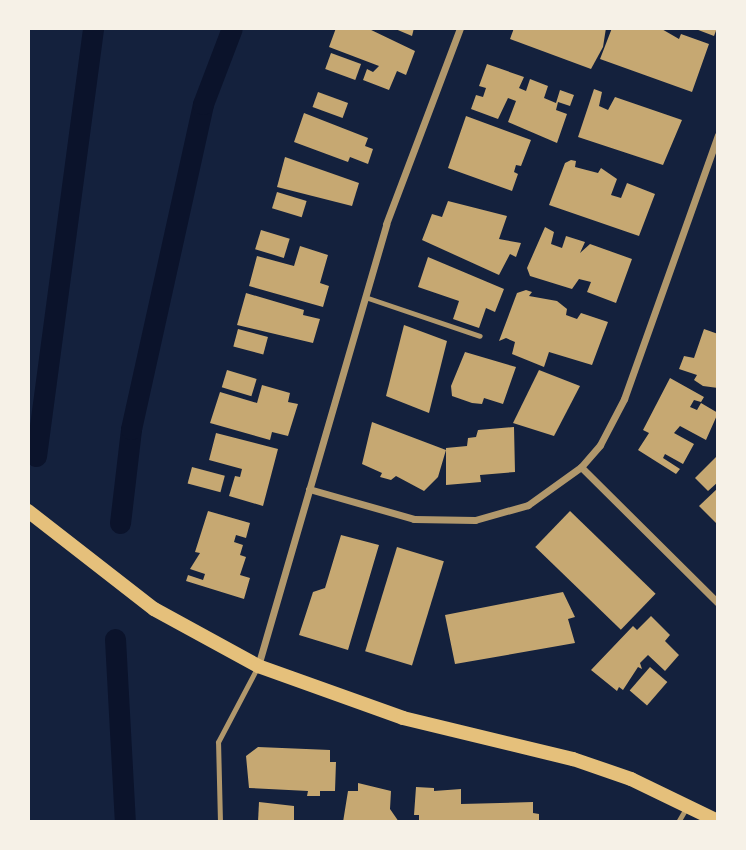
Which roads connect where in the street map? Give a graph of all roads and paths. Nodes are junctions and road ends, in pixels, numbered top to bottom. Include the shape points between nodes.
1 (460, 28) edge
2 (718, 135) edge
3 (365, 298) junction
4 (480, 336) dead end
5 (581, 467) junction
6 (309, 489) junction
7 (28, 511) edge
8 (717, 602) edge
9 (258, 666) junction
10 (688, 805) junction
11 (718, 821) edge
12 (220, 822) edge
13 (678, 822) edge

1 - 3 street via 391,211
2 - 5 street via 624,399 600,445
3 - 4 lane
3 - 6 street
5 - 6 street via 528,505 475,520 414,519
5 - 8 street
6 - 9 street
7 - 9 main road via 155,609
9 - 10 main road via 404,718 573,759
9 - 12 lane via 218,742
10 - 11 main road
10 - 13 lane

